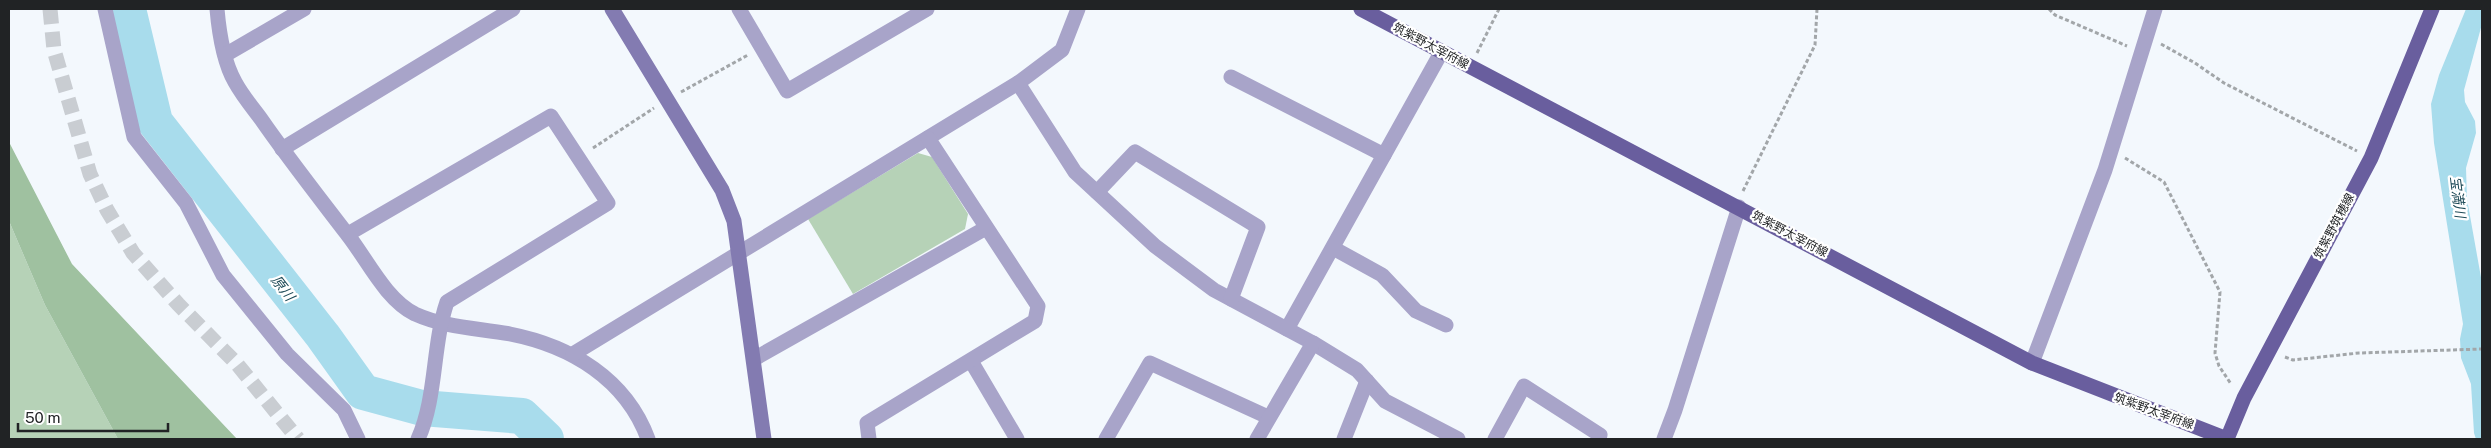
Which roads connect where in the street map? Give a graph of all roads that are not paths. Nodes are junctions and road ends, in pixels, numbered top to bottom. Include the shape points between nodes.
1 (106, 9) edge
2 (217, 9) edge
3 (304, 9) edge
4 (513, 9) edge
5 (612, 9) edge
6 (739, 9) edge
7 (927, 9) edge
8 (1078, 9) edge
9 (1362, 9) edge
10 (2155, 9) edge
11 (2432, 9) edge
12 (1442, 51) junction
13 (225, 55) junction
14 (1231, 77) dead end
15 (1018, 83) junction
16 (928, 138) junction
17 (282, 149) junction
18 (1384, 155) junction
19 (1097, 192) junction
20 (1739, 207) junction
21 (986, 228) junction
22 (348, 234) junction
23 (1332, 248) junction
24 (740, 253) junction
25 (1231, 299) junction
26 (440, 322) junction
27 (1446, 324) dead end
28 (1287, 329) junction
29 (1313, 343) junction
30 (572, 354) junction
31 (754, 359) junction
32 (971, 361) junction
33 (2032, 363) junction
34 (1367, 381) junction
35 (1268, 418) junction
36 (2200, 434) edge
37 (358, 439) edge
38 (418, 439) edge
39 (648, 439) edge
40 (764, 439) edge
41 (870, 439) edge
42 (1017, 439) edge
43 (1106, 439) edge
44 (1257, 439) edge
45 (1344, 439) edge
46 (1458, 439) edge
47 (1494, 439) edge
48 (1599, 439) edge
49 (1664, 439) edge
50 (2227, 439) edge

1 - 37 street via 134,137 186,203 223,275 287,354 344,410
2 - 13 street
3 - 13 street
4 - 17 street
5 - 24 street via 722,190 734,221
6 - 7 street via 787,91
8 - 15 street via 1062,50
9 - 12 main road, 筑紫野太宰府線
10 - 33 street via 2110,152
11 - 50 main road, 筑紫野筑穂線 via 2371,158 2268,351
12 - 18 street
12 - 20 main road, 筑紫野太宰府線
13 - 17 street via 234,81
14 - 18 street
15 - 16 street
15 - 19 street via 1075,172
16 - 21 street
16 - 24 street
17 - 22 street
18 - 23 street
19 - 25 street via 1155,246
19 - 25 street via 1135,152 1258,227
20 - 33 main road, 筑紫野太宰府線
20 - 49 street
21 - 31 street
21 - 32 street via 1038,306 1035,321
22 - 26 street via 385,289 413,313
22 - 26 street via 551,116 608,203 447,302
23 - 27 street via 1382,276 1416,311
23 - 28 street
24 - 30 street
24 - 31 street
25 - 28 street
26 - 30 street via 460,328 511,334
26 - 38 street via 425,422
28 - 29 street
29 - 34 street via 1357,370
29 - 35 street
30 - 39 street via 596,368 625,399
31 - 40 street
32 - 41 street via 868,424
32 - 42 street
33 - 36 main road, 筑紫野太宰府線
34 - 45 street
34 - 46 street via 1385,401
35 - 43 street via 1150,363
35 - 44 street
36 - 50 main road, 筑紫野太宰府線
47 - 48 street via 1524,386 1600,435

